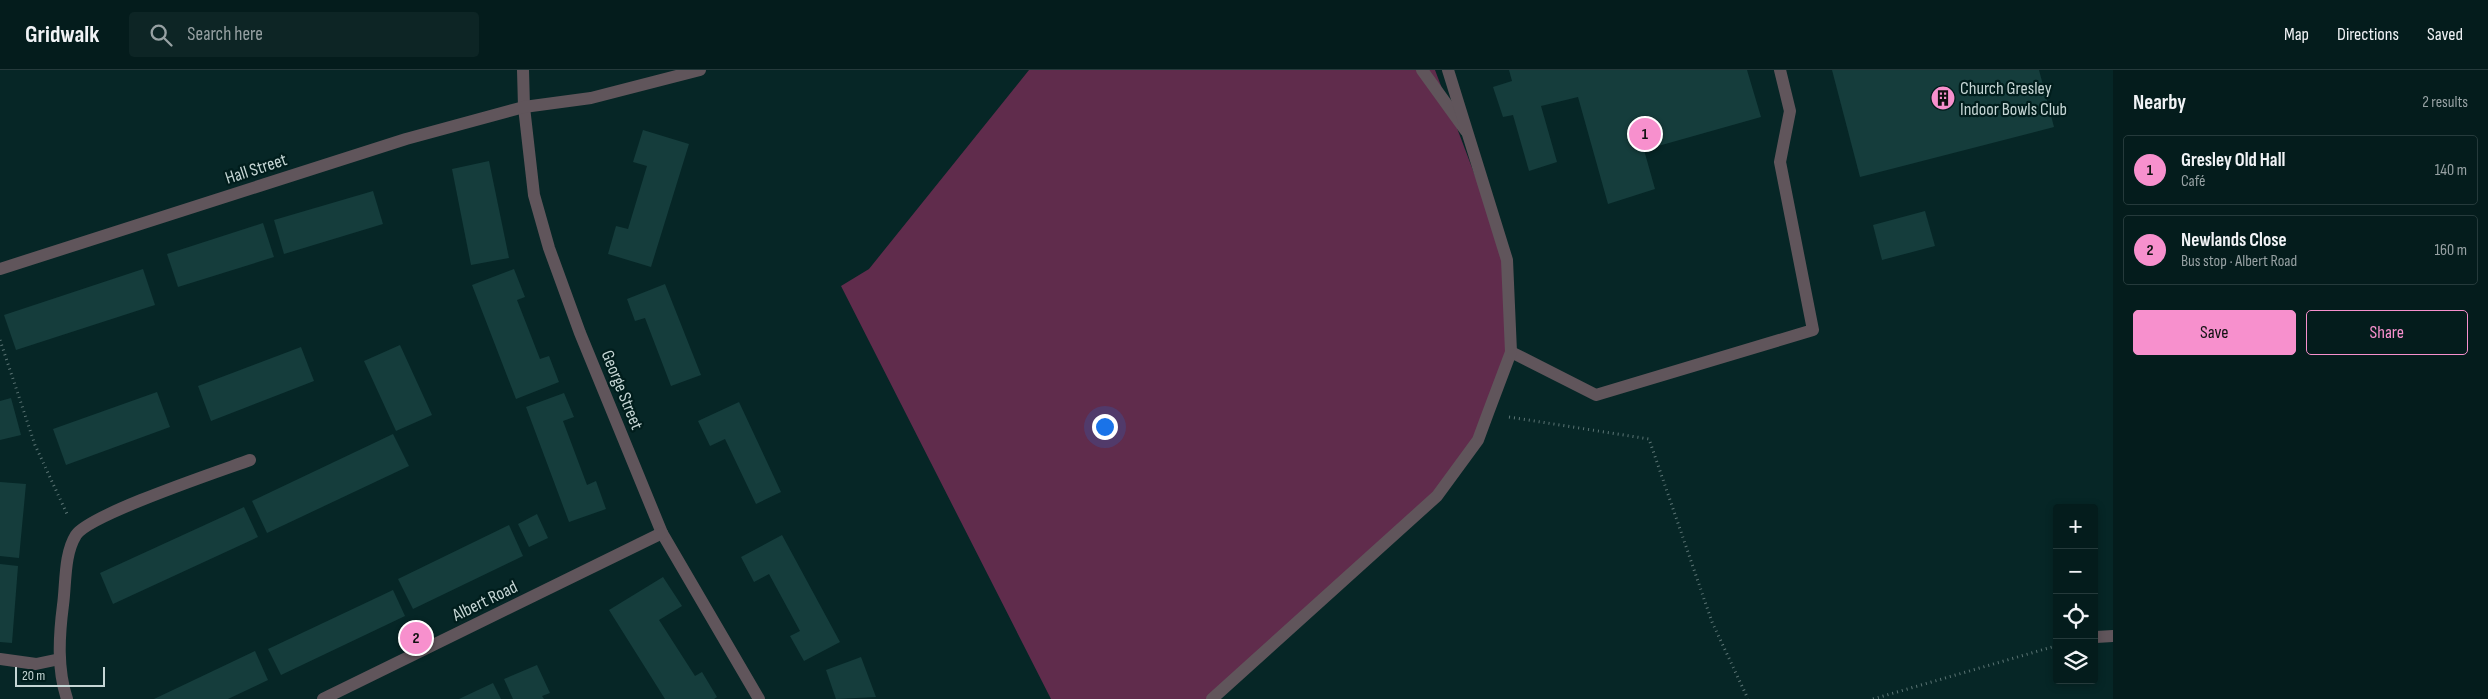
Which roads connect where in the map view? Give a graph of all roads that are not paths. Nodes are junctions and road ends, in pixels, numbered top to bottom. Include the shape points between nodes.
1 (523, 70) edge
2 (700, 70) edge
3 (1422, 70) edge
4 (1448, 70) edge
5 (1780, 70) edge
6 (524, 107) junction
7 (1468, 134) junction
8 (0, 269) edge
9 (1511, 352) junction
10 (250, 460) dead end
11 (662, 533) junction
12 (2113, 636) edge
13 (2098, 637) edge
14 (0, 659) edge
15 (60, 659) junction
16 (67, 699) edge
17 (323, 699) edge
18 (759, 699) edge
19 (1212, 699) edge

1 - 6 street, George Street
2 - 6 street, Hall Street via 591,98
3 - 7 street
4 - 7 street
5 - 9 street via 1790,111 1780,162 1814,330 1596,395
6 - 8 street, Hall Street via 406,139
6 - 11 street, George Street via 534,195 550,248 580,333
7 - 9 street via 1507,260
9 - 19 street via 1478,440 1437,496
10 - 15 street via 115,510 77,534 68,558 59,633
11 - 17 street, Albert Road
11 - 18 street, George Street
12 - 13 street
14 - 15 street via 36,664
15 - 16 street

